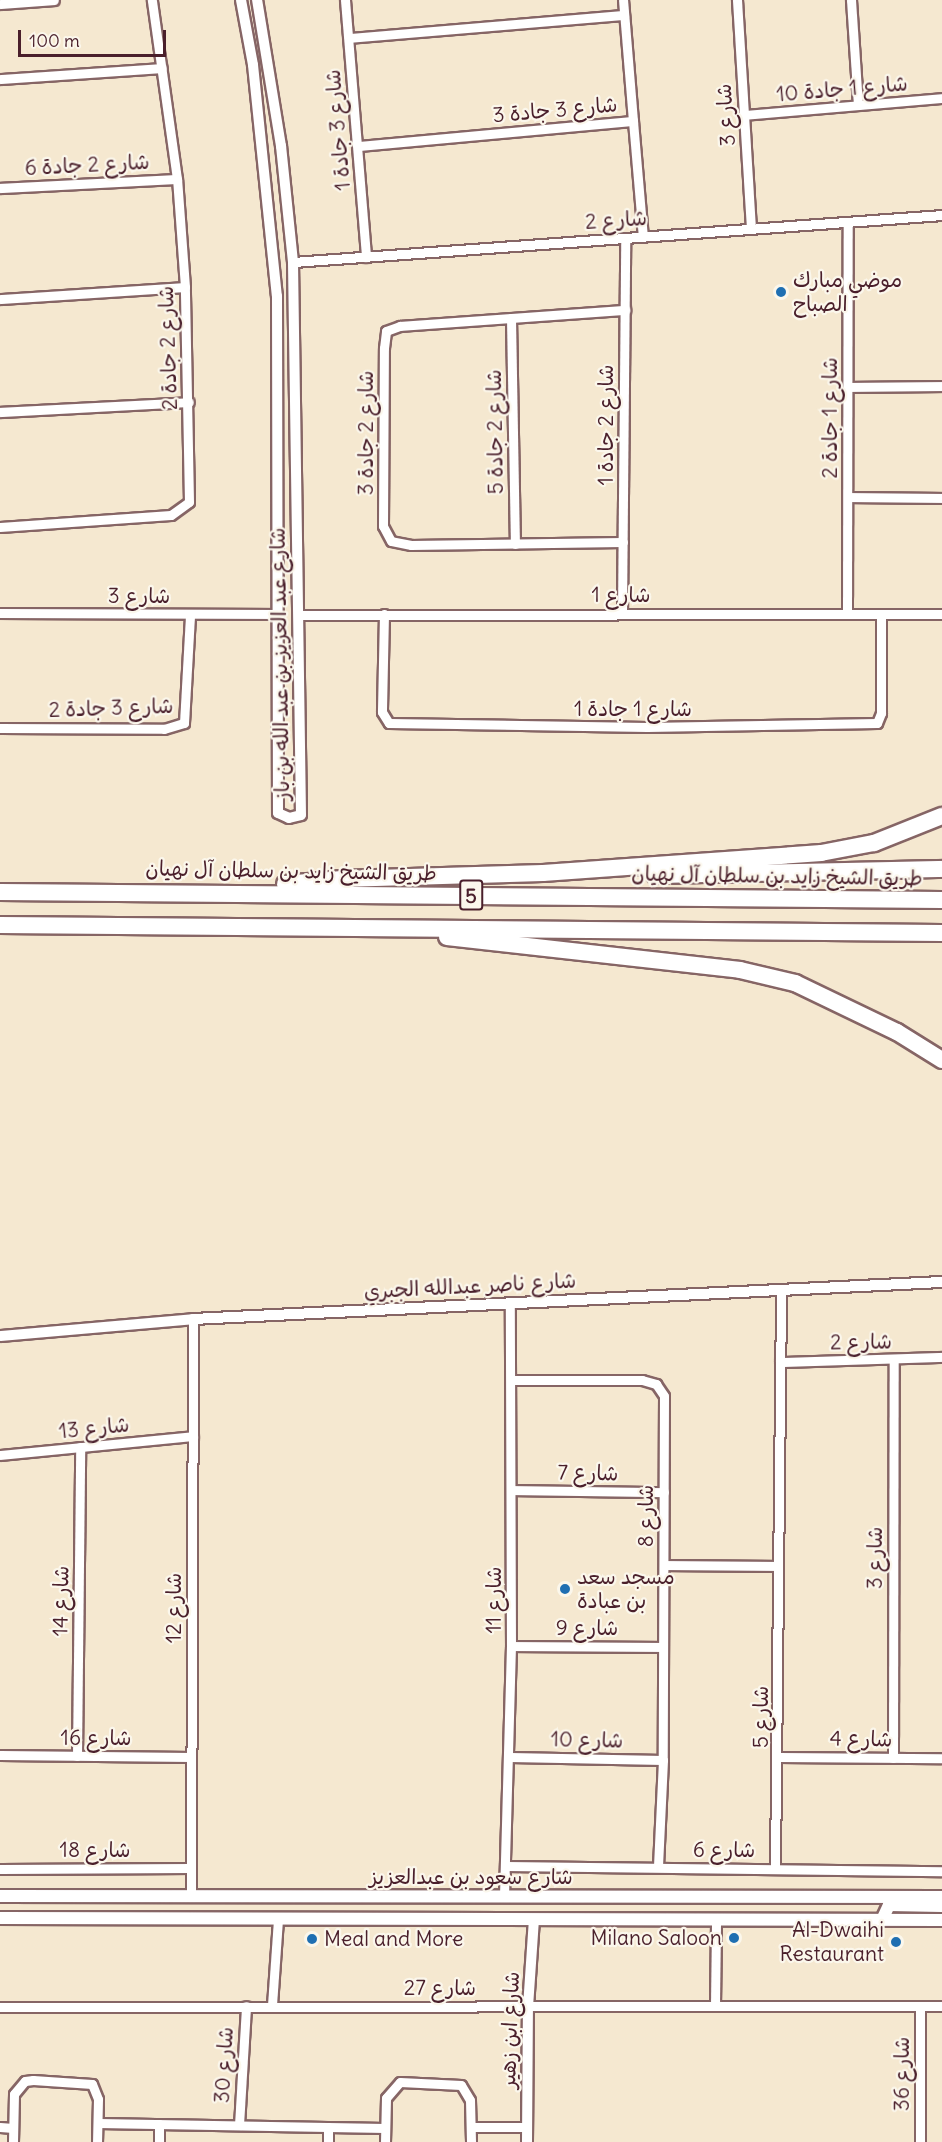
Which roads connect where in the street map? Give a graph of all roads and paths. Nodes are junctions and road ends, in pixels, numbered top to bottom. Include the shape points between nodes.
1 (54, 0) edge
2 (152, 0) edge
3 (240, 0) edge
4 (257, 0) edge
5 (345, 0) edge
6 (623, 0) edge
7 (737, 0) edge
8 (851, 0) edge
9 (0, 4) edge
10 (624, 15) junction
11 (349, 38) junction
12 (162, 68) junction
13 (0, 79) edge
14 (942, 98) edge
15 (858, 105) junction
16 (258, 112) junction
17 (744, 115) junction
18 (633, 122) junction
19 (358, 146) junction
20 (283, 163) junction
21 (177, 179) junction
22 (267, 186) junction
23 (0, 188) edge
24 (942, 215) edge
25 (288, 217) junction
26 (848, 222) junction
27 (751, 229) junction
28 (643, 237) junction
29 (625, 238) junction
30 (366, 257) junction
31 (293, 262) junction
32 (185, 287) junction
33 (0, 299) edge
34 (625, 310) junction
35 (512, 318) junction
36 (942, 386) edge
37 (848, 387) junction
38 (189, 402) junction
39 (0, 411) edge
40 (848, 497) junction
41 (942, 498) edge
42 (0, 527) edge
43 (623, 542) junction
44 (515, 544) junction
45 (0, 613) edge
46 (622, 613) junction
47 (190, 614) junction
48 (277, 614) junction
49 (384, 614) junction
50 (848, 614) junction
51 (881, 614) junction
52 (942, 614) edge
53 (300, 615) junction
54 (0, 728) edge
55 (942, 816) edge
56 (942, 869) edge
57 (543, 873) junction
58 (0, 892) edge
59 (214, 893) junction
60 (942, 900) edge
61 (0, 925) edge
62 (369, 927) junction
63 (942, 933) edge
64 (897, 1032) junction
65 (942, 1060) edge
66 (942, 1066) edge
67 (942, 1282) edge
68 (781, 1292) junction
69 (510, 1304) junction
70 (193, 1319) junction
71 (0, 1336) edge
72 (942, 1357) edge
73 (894, 1359) junction
74 (780, 1362) junction
75 (512, 1380) junction
76 (193, 1436) junction
77 (80, 1447) junction
78 (0, 1455) edge
79 (512, 1490) junction
80 (664, 1492) junction
81 (664, 1565) junction
82 (778, 1566) junction
83 (512, 1646) junction
84 (663, 1647) junction
85 (0, 1755) edge
86 (78, 1756) junction
87 (191, 1757) junction
88 (510, 1757) junction
89 (779, 1757) junction
90 (893, 1758) junction
91 (942, 1758) edge
92 (663, 1760) junction
93 (506, 1866) junction
94 (658, 1867) junction
95 (191, 1868) junction
96 (775, 1868) junction
97 (0, 1869) edge
98 (942, 1871) edge
99 (6, 1896) edge
100 (35, 1896) junction
101 (504, 1896) junction
102 (942, 1896) edge
103 (191, 1897) junction
104 (862, 1897) junction
105 (942, 1906) edge
106 (3, 1918) edge
107 (33, 1918) junction
108 (278, 1919) junction
109 (534, 1919) junction
110 (716, 1920) junction
111 (862, 1920) junction
112 (882, 1920) junction
113 (942, 1920) edge
114 (272, 2005) junction
115 (246, 2006) junction
116 (716, 2006) junction
117 (920, 2006) junction
118 (942, 2006) edge
119 (0, 2007) edge
120 (528, 2007) junction
121 (98, 2123) junction
122 (159, 2124) junction
123 (239, 2126) junction
124 (0, 2127) edge
125 (328, 2127) junction
126 (472, 2127) junction
127 (527, 2127) junction
128 (13, 2128) junction
129 (385, 2128) junction
130 (13, 2142) edge
131 (97, 2142) edge
132 (159, 2142) edge
133 (328, 2142) edge
134 (385, 2142) edge
135 (471, 2142) edge
136 (527, 2142) edge
137 (920, 2142) edge

1 - 9 street
2 - 12 street, شارع 2 جادة 2
3 - 16 street, شارع عبد العزيز بن عبد الله بن باز
4 - 20 street, شارع عبد العزيز بن عبد الله بن باز
5 - 11 street, شارع 3 جادة 1
6 - 10 street, شارع 3 جادة 3
7 - 17 street, شارع 3
8 - 15 street
10 - 11 street
10 - 18 street, شارع 3 جادة 3
11 - 19 street, شارع 3 جادة 1
12 - 13 street
12 - 21 street, شارع 2 جادة 2
14 - 15 street, شارع 1 جادة 10
15 - 17 street, شارع 1 جادة 10
16 - 20 street via 272,164
16 - 22 street, شارع عبد العزيز بن عبد الله بن باز
17 - 27 street, شارع 3
18 - 19 street, شارع 3 جادة 3
18 - 28 street
19 - 30 street, شارع 3 جادة 1
20 - 25 street, شارع عبد العزيز بن عبد الله بن باز
21 - 23 street, شارع 2 جادة 6
21 - 32 street, شارع 2 جادة 2
22 - 25 street via 281,187
22 - 48 street, شارع عبد العزيز بن عبد الله بن باز via 277,296
24 - 26 street, شارع 2
25 - 31 street, شارع عبد العزيز بن عبد الله بن باز
26 - 27 street, شارع 2
26 - 37 street, شارع 1 جادة 2
27 - 28 street, شارع 2
28 - 29 street, شارع 2
29 - 30 street, شارع 2
29 - 34 street, شارع 2 جادة 1
30 - 31 street, شارع 2
31 - 53 street, شارع عبد العزيز بن عبد الله بن باز
32 - 33 street
32 - 38 street, شارع 2 جادة 2
34 - 35 street, شارع 2 جادة 3
34 - 43 street, شارع 2 جادة 1
35 - 44 street, شارع 2 جادة 5
35 - 44 street, شارع 2 جادة 3 via 400,326 386,332 383,526 387,537 400,544
36 - 37 street
37 - 40 street, شارع 1 جادة 2
38 - 39 street
38 - 42 street, شارع 2 جادة 2 via 189,502 180,512
40 - 41 street
40 - 50 street, شارع 1 جادة 2
43 - 44 street, شارع 2 جادة 3
43 - 46 street, شارع 2 جادة 1
45 - 47 street, شارع 3
46 - 49 street, شارع 1
46 - 50 street, شارع 1
47 - 48 street, شارع 3
47 - 54 street, شارع 3 جادة 2 via 184,723 164,729
48 - 53 street, شارع عبد العزيز بن عبد الله بن باز via 278,813 289,818 301,815
49 - 51 street, شارع 1 جادة 1 via 382,712 394,725 704,727 877,723 881,713
49 - 53 street, شارع 1
50 - 51 street, شارع 1
51 - 52 street, شارع 1
55 - 57 highway via 874,843 821,853
56 - 57 highway via 717,876
57 - 59 highway via 342,879
58 - 59 highway, طريق الشيخ زايد بن سلطان آل نهيان / 5
59 - 60 highway, طريق الشيخ زايد بن سلطان آل نهيان / 5
61 - 62 highway, 5
62 - 63 highway, 5
62 - 64 highway via 740,970 795,983
64 - 65 highway
64 - 66 highway
67 - 68 street, شارع ناصر عبدالله الجبري
68 - 69 street, شارع ناصر عبدالله الجبري
68 - 74 street, شارع 5
69 - 70 street, شارع ناصر عبدالله الجبري
69 - 75 street, شارع 11
70 - 71 street, شارع ناصر عبدالله الجبري
70 - 76 street, شارع 12
72 - 73 street, شارع 2
73 - 74 street, شارع 2
73 - 90 street, شارع 3
74 - 82 street, شارع 5
75 - 79 street, شارع 11
75 - 80 street, شارع 8 via 642,1380 656,1384 664,1396
76 - 77 street, شارع 13
76 - 87 street, شارع 12
77 - 78 street, شارع 13
77 - 86 street, شارع 14
79 - 80 street, شارع 7
79 - 83 street, شارع 11
80 - 81 street, شارع 8
81 - 82 street
81 - 84 street, شارع 8
82 - 89 street, شارع 5
83 - 84 street, شارع 9
83 - 88 street, شارع 11
84 - 92 street, شارع 8
85 - 86 street, شارع 16
86 - 87 street, شارع 16
87 - 95 street, شارع 12
88 - 92 street, شارع 10
88 - 93 street, شارع 11
89 - 90 street, شارع 4
89 - 96 street, شارع 5
90 - 91 street, شارع 4
92 - 94 street, شارع 8
93 - 94 street, شارع 6
93 - 101 street, شارع 11
94 - 96 street, شارع 6
95 - 97 street, شارع 18
95 - 103 street, شارع 12
96 - 98 street, شارع 6
99 - 100 main road, شارع سعود بن عبدالعزيز
99 - 106 main road via 15,1910
100 - 103 main road, شارع سعود بن عبدالعزيز
100 - 107 main road via 28,1906
101 - 103 main road, شارع سعود بن عبدالعزيز
101 - 104 main road, شارع سعود بن عبدالعزيز
102 - 104 main road, شارع سعود بن عبدالعزيز
104 - 111 main road via 867,1908
105 - 112 main road via 889,1905
106 - 107 main road, شارع سعود بن عبدالعزيز
107 - 108 main road, شارع سعود بن عبدالعزيز
108 - 109 main road, شارع سعود بن عبدالعزيز
108 - 114 street
109 - 110 main road, شارع سعود بن عبدالعزيز
109 - 120 street, شارع ابن زهير
110 - 111 main road, شارع سعود بن عبدالعزيز
110 - 116 street
111 - 112 main road, شارع سعود بن عبدالعزيز
112 - 113 main road, شارع سعود بن عبدالعزيز
114 - 115 street, شارع 27
114 - 120 street, شارع 27
115 - 119 street, شارع 27
115 - 123 street, شارع 30
116 - 117 street, شارع 27
116 - 120 street, شارع 27
117 - 118 street, شارع 27
117 - 137 street, شارع 36
120 - 127 street, شارع ابن زهير
121 - 122 street, شارع 30
121 - 128 street via 97,2089 92,2084 33,2080 25,2081 14,2094
121 - 131 street
122 - 123 street, شارع 30
122 - 132 street
123 - 125 street, شارع 30
124 - 128 street
125 - 129 street, شارع 30
125 - 133 street
126 - 127 street
126 - 129 street via 470,2100 461,2085 400,2082 388,2093
126 - 135 street
127 - 136 street, شارع ابن زهير
128 - 130 street
129 - 134 street

